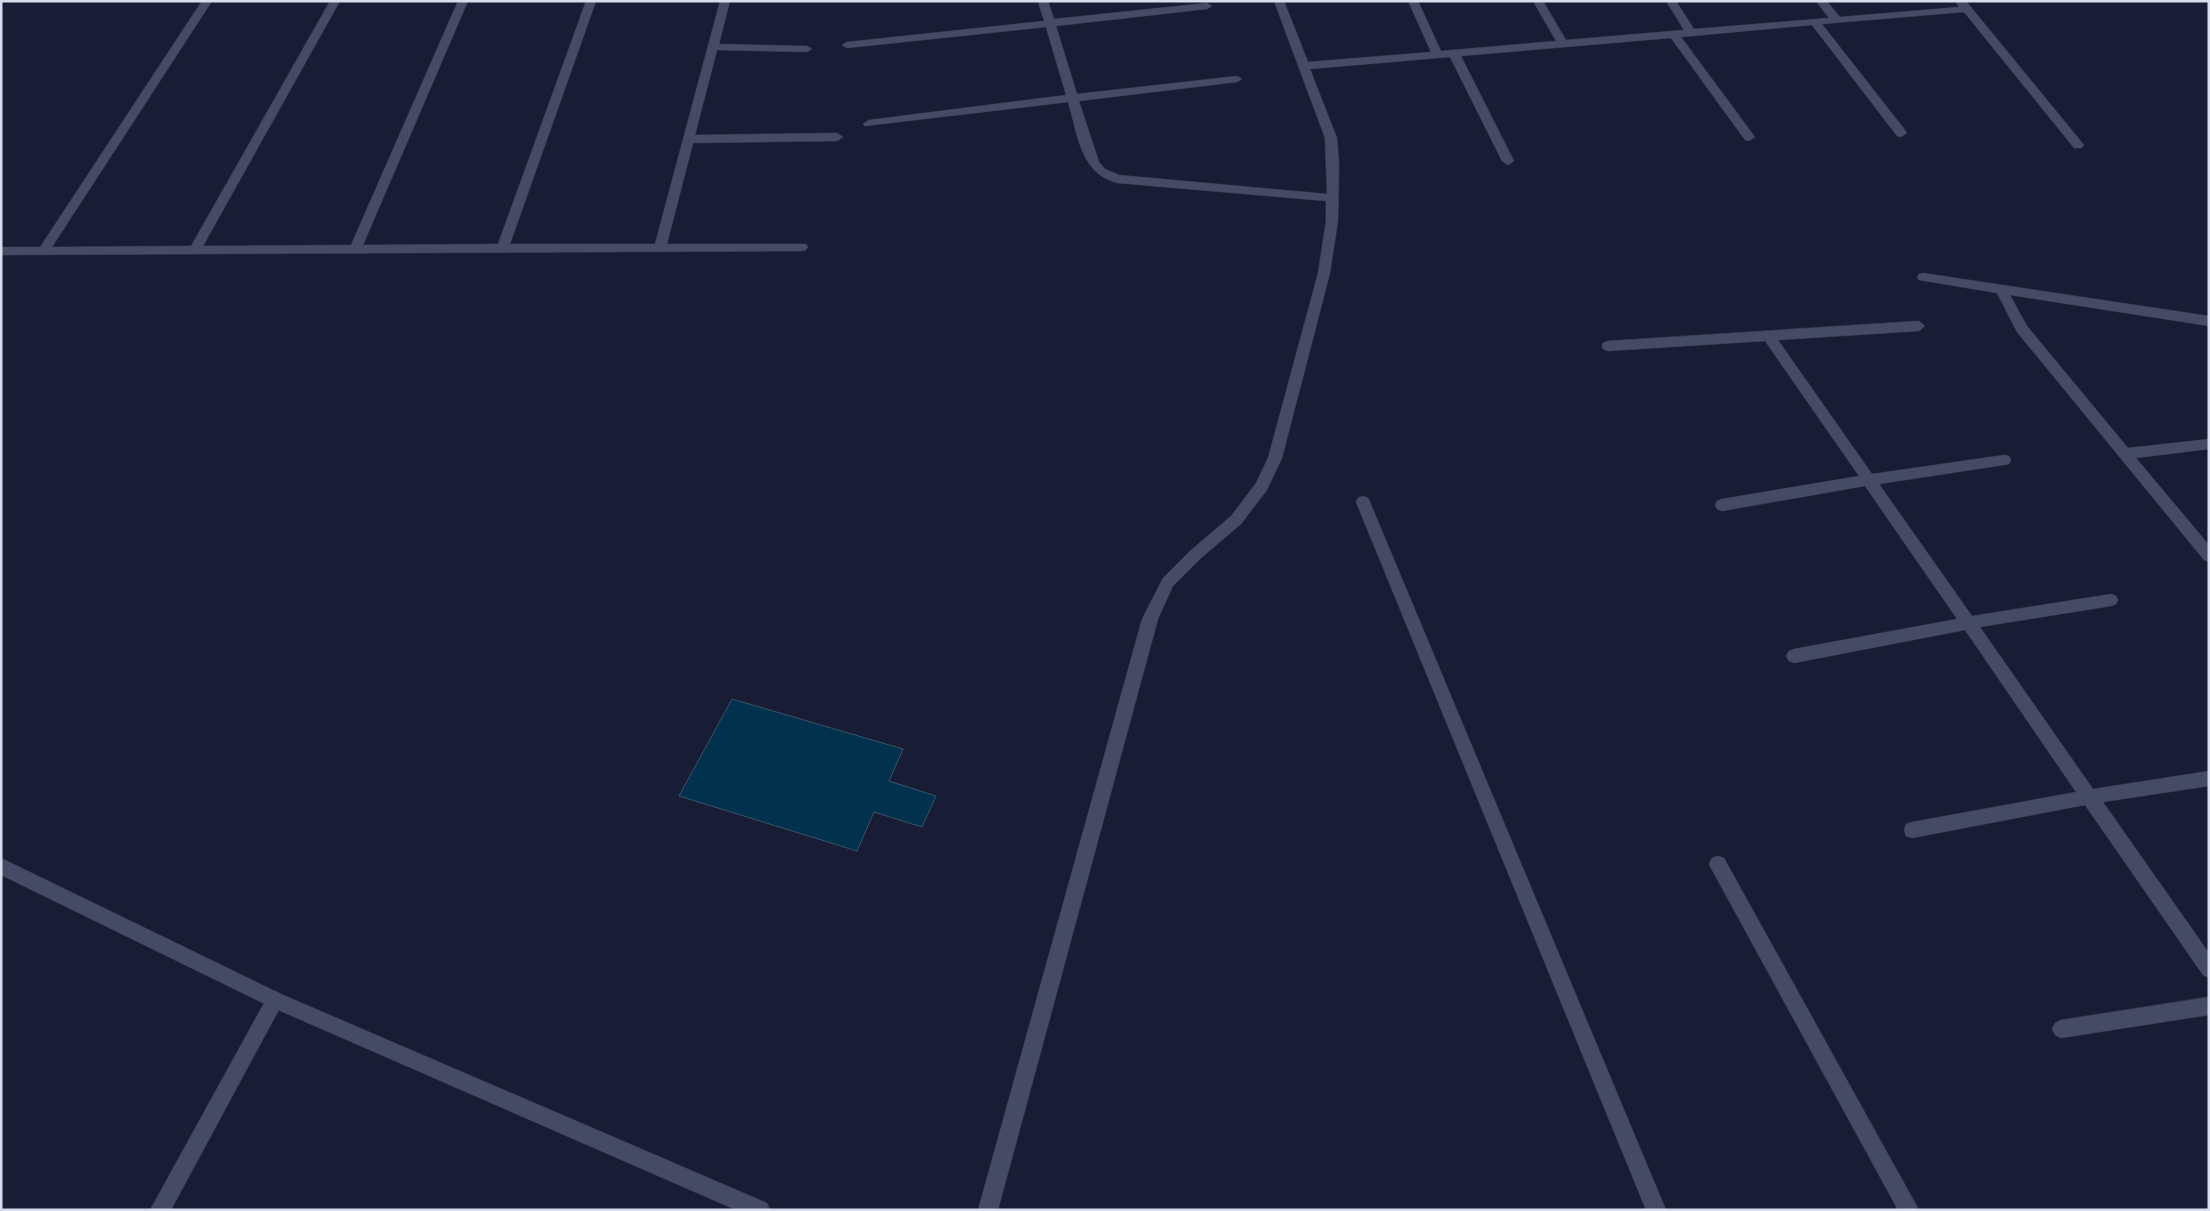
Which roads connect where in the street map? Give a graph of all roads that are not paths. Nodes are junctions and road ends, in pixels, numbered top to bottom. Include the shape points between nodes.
1 (207, 1) edge
2 (334, 1) edge
3 (463, 1) edge
4 (590, 1) edge
5 (725, 1) edge
6 (1043, 1) edge
7 (1279, 1) edge
8 (1413, 1) edge
9 (1538, 1) edge
10 (1671, 1) edge
11 (1821, 1) edge
12 (1963, 5) edge
13 (1207, 6) dead end
14 (1837, 20) junction
15 (1815, 22) junction
16 (1050, 23) junction
17 (1692, 33) junction
18 (1674, 34) junction
19 (1563, 44) junction
20 (847, 45) dead end
21 (713, 46) junction
22 (807, 49) dead end
23 (1454, 53) junction
24 (1438, 55) junction
25 (1304, 66) junction
26 (1238, 79) dead end
27 (1072, 98) junction
28 (869, 124) dead end
29 (1901, 133) dead end
30 (837, 137) dead end
31 (1749, 137) dead end
32 (688, 139) junction
33 (2078, 145) dead end
34 (1508, 160) dead end
35 (1332, 198) junction
36 (802, 247) dead end
37 (660, 248) junction
38 (502, 249) junction
39 (195, 250) junction
40 (355, 250) junction
41 (43, 251) junction
42 (1, 252) edge
43 (1923, 277) dead end
44 (2001, 289) junction
45 (2209, 321) edge
46 (1919, 326) dead end
47 (1768, 336) junction
48 (1608, 346) dead end
49 (2209, 444) edge
50 (2125, 454) junction
51 (2004, 460) dead end
52 (1869, 480) junction
53 (1363, 502) dead end
54 (1722, 506) dead end
55 (2209, 556) edge
56 (2111, 600) dead end
57 (1968, 623) junction
58 (1794, 656) dead end
59 (2209, 778) edge
60 (2089, 797) junction
61 (1912, 830) dead end
62 (1718, 864) dead end
63 (1, 866) edge
64 (2209, 969) edge
65 (275, 1000) junction
66 (2209, 1006) edge
67 (2062, 1029) dead end
68 (160, 1210) edge
69 (760, 1210) edge
70 (988, 1210) edge
71 (1656, 1210) edge
72 (1908, 1210) edge

1 - 41 street
2 - 39 street
3 - 40 street
4 - 38 street
5 - 21 street
6 - 16 street
7 - 25 street
8 - 24 street
9 - 19 street
10 - 17 street
11 - 14 street
12 - 14 street
12 - 33 street
13 - 16 street
14 - 15 street
15 - 17 street
15 - 29 street
16 - 20 street
16 - 27 street
17 - 18 street
18 - 19 street
18 - 31 street
19 - 23 street
21 - 22 street
21 - 32 street
23 - 24 street
23 - 34 street
24 - 25 street
25 - 35 street via 1331,138
26 - 27 street
27 - 28 street
27 - 35 street via 1094,166 1117,179
30 - 32 street
32 - 37 street
35 - 70 street via 1324,273 1274,458 1262,486 1236,520 1168,582 1150,619
36 - 37 street
37 - 38 street
38 - 40 street
39 - 40 street
39 - 41 street
41 - 42 street
43 - 44 street
44 - 45 street
44 - 50 street via 2022,329
46 - 47 street
47 - 48 street
47 - 52 street
49 - 50 street
50 - 55 street
51 - 52 street
52 - 54 street
52 - 57 street
53 - 71 street
56 - 57 street
57 - 58 street
57 - 60 street
59 - 60 street
60 - 61 street
60 - 64 street
62 - 72 street
63 - 65 street
65 - 68 street
65 - 69 street
66 - 67 street

